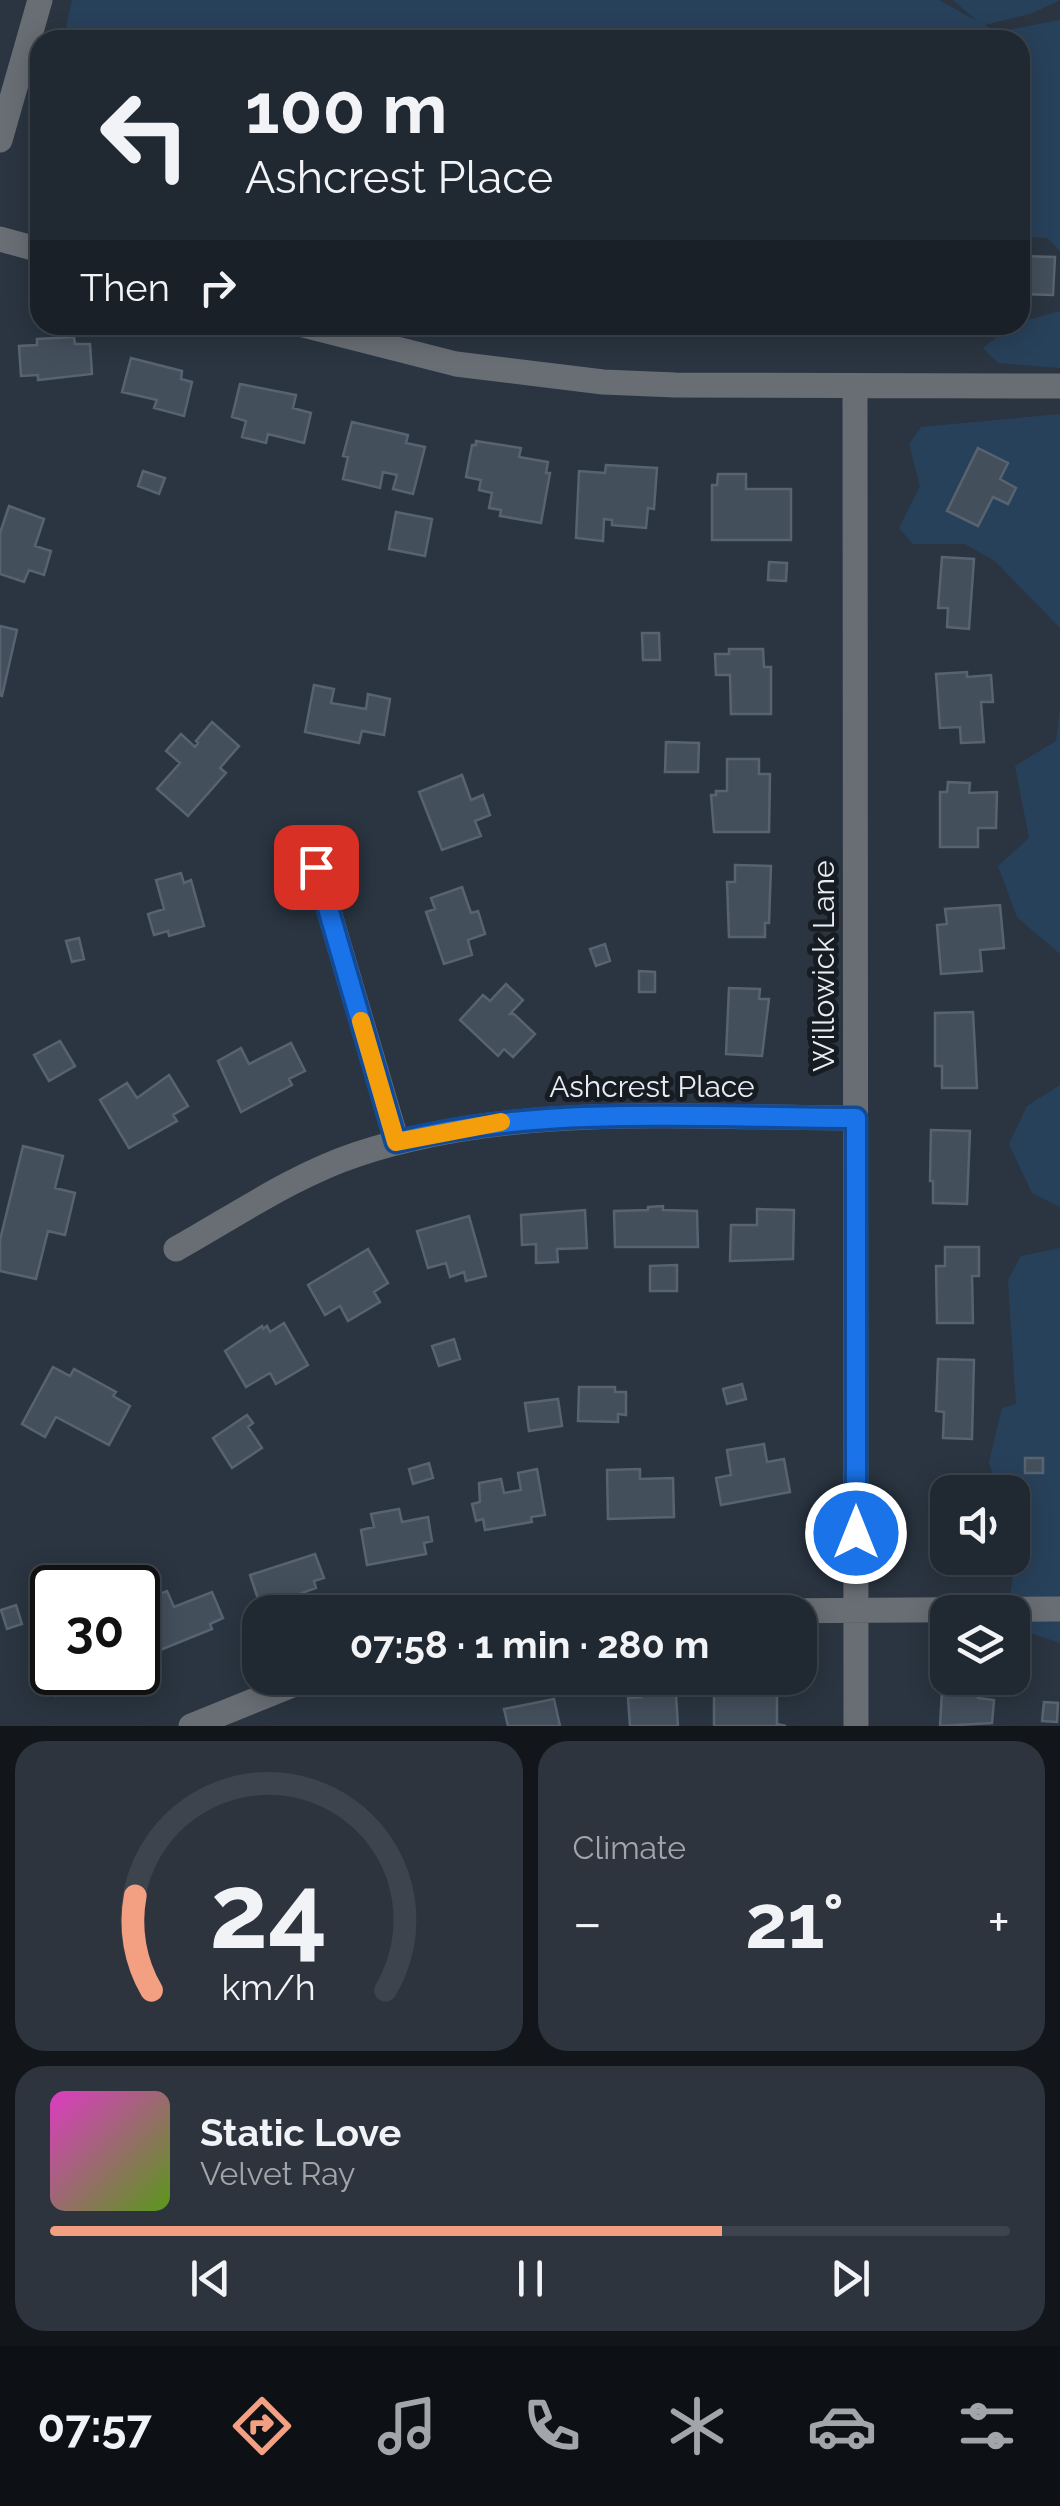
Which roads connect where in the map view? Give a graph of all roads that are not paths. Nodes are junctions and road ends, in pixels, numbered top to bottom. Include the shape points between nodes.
1 (40, 0) edge
2 (31, 30) edge
3 (30, 35) edge
4 (0, 140) edge
5 (0, 239) edge
6 (30, 247) edge
7 (342, 335) edge
8 (855, 386) junction
9 (1060, 386) edge
10 (316, 867) dead end
11 (856, 1118) junction
12 (396, 1142) junction
13 (176, 1249) dead end
14 (817, 1609) edge
15 (856, 1609) junction
16 (1060, 1609) edge
17 (268, 1695) edge
18 (191, 1726) edge
19 (856, 1726) edge

1 - 2 street
3 - 4 street
5 - 6 street
7 - 8 street via 456,364 603,382
8 - 9 street
8 - 11 street, Willowick Lane
10 - 12 street
11 - 12 street, Ashcrest Place via 552,1118
11 - 15 street, Willowick Lane
12 - 13 street, Ashcrest Place via 320,1169
14 - 15 street
15 - 16 street
15 - 19 street, Willowick Lane
17 - 18 street

